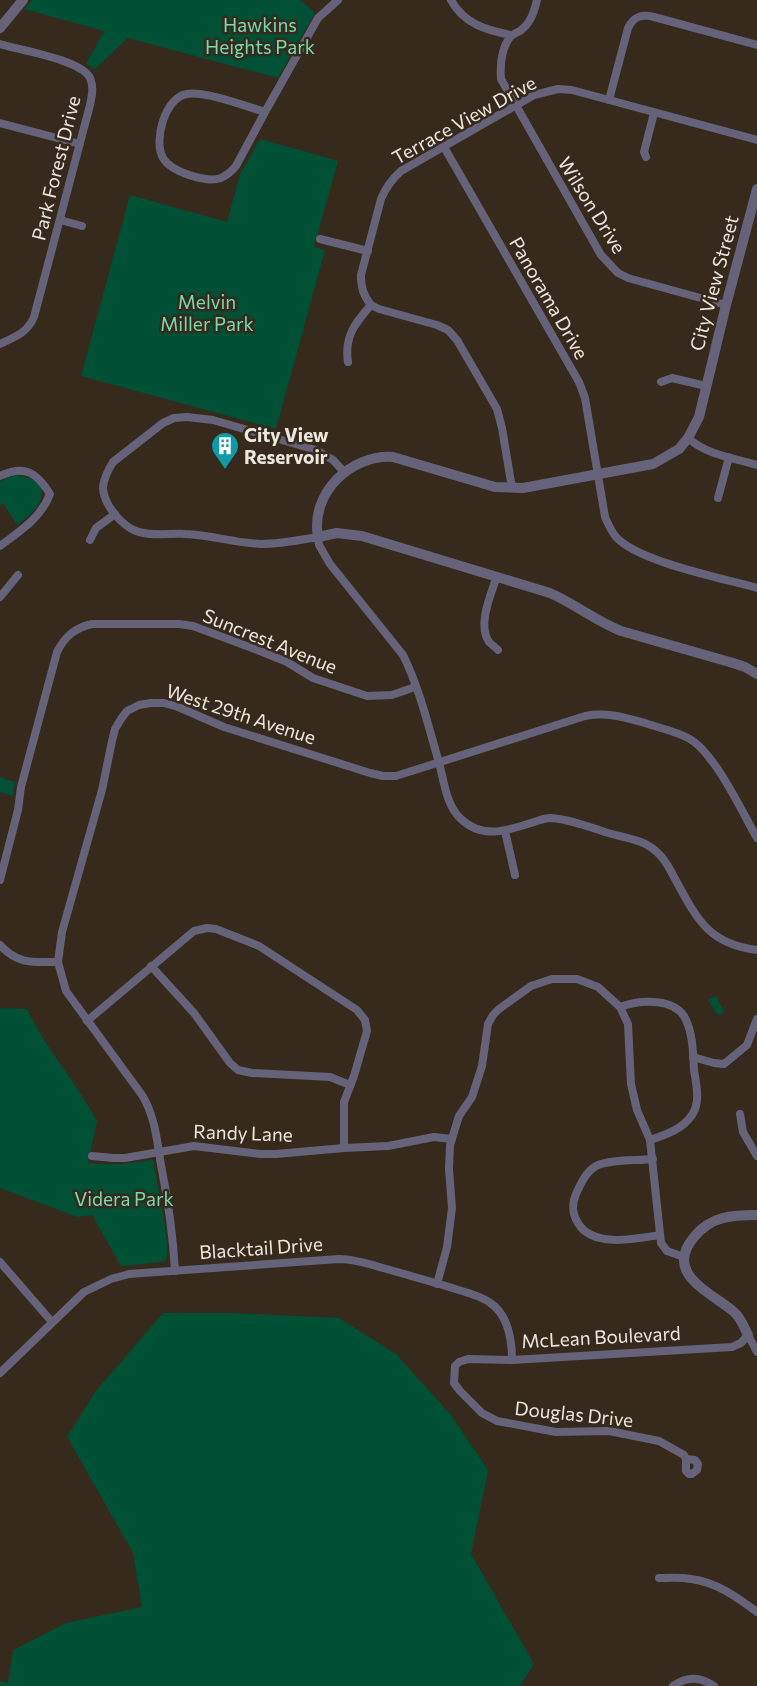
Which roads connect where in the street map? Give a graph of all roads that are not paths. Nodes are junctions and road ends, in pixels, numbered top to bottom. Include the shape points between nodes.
1 (22, 0) edge
2 (338, 0) edge
3 (451, 0) edge
4 (537, 0) edge
5 (0, 28) edge
6 (511, 35) junction
7 (0, 44) edge
8 (757, 44) edge
9 (609, 100) junction
10 (515, 106) junction
11 (264, 112) junction
12 (654, 113) junction
13 (0, 123) edge
14 (757, 140) edge
15 (80, 144) junction
16 (444, 147) junction
17 (646, 157) dead end
18 (757, 189) edge
19 (60, 220) junction
20 (82, 226) dead end
21 (320, 239) dead end
22 (368, 251) junction
23 (371, 305) junction
24 (726, 305) junction
25 (0, 344) edge
26 (348, 362) dead end
27 (661, 382) dead end
28 (706, 386) junction
29 (688, 438) junction
30 (728, 457) junction
31 (757, 465) edge
32 (345, 473) junction
33 (598, 475) junction
34 (0, 476) edge
35 (512, 488) junction
36 (718, 498) dead end
37 (115, 514) junction
38 (318, 536) junction
39 (90, 540) dead end
40 (0, 546) edge
41 (18, 575) dead end
42 (497, 576) junction
43 (757, 588) edge
44 (0, 597) edge
45 (498, 650) dead end
46 (757, 674) edge
47 (415, 687) junction
48 (439, 761) junction
49 (505, 831) junction
50 (757, 838) edge
51 (515, 875) dead end
52 (0, 880) edge
53 (0, 945) edge
54 (757, 950) edge
55 (58, 962) junction
56 (151, 966) junction
57 (620, 1007) junction
58 (757, 1019) edge
59 (87, 1021) junction
60 (693, 1057) junction
61 (350, 1085) junction
62 (740, 1114) dead end
63 (452, 1138) junction
64 (650, 1140) junction
65 (344, 1148) junction
66 (159, 1152) junction
67 (92, 1156) dead end
68 (757, 1156) edge
69 (653, 1160) junction
70 (757, 1215) edge
71 (660, 1235) junction
72 (684, 1257) junction
73 (0, 1262) edge
74 (175, 1271) junction
75 (438, 1284) junction
76 (52, 1322) junction
77 (748, 1335) junction
78 (757, 1352) edge
79 (512, 1360) junction
80 (455, 1366) joint
81 (0, 1373) edge
82 (686, 1459) dead end
83 (659, 1578) dead end
84 (757, 1612) edge
85 (673, 1686) edge
86 (714, 1686) edge

1 - 5 street
2 - 11 street via 318,18
3 - 6 street via 470,22
4 - 6 street via 530,20
6 - 10 street, Wilson Drive via 500,67 501,79
7 - 15 street, Park Forest Drive via 69,63 89,76 92,89 90,105
8 - 9 street via 654,17 638,17 628,28
9 - 10 street, Terrace View Drive via 558,89 534,95
9 - 12 street, Terrace View Drive
10 - 16 street, Terrace View Drive
10 - 24 street, Wilson Drive via 609,265 628,278
11 - 11 street via 236,166 220,178 205,179 177,171 162,157 160,142 167,110 184,94 204,94
12 - 14 street, Terrace View Drive
12 - 17 street via 644,152
13 - 15 street
15 - 19 street, Park Forest Drive
16 - 22 street, Terrace View Drive via 392,179 381,199
16 - 33 street, Panorama Drive via 579,382
18 - 24 street, City View Street
19 - 20 street
19 - 25 street, Park Forest Drive via 34,317 18,336
21 - 22 street
22 - 23 street, Terrace View Drive via 361,286
23 - 26 street via 348,338
23 - 35 street via 437,325 448,330 457,340 496,409
24 - 28 street, City View Street
27 - 28 street via 672,378
28 - 29 street, City View Street via 698,417
29 - 30 street via 697,446
29 - 33 street, City View Street via 674,453 653,464
30 - 31 street
30 - 36 street
32 - 35 street, City View Street via 367,460 393,457 495,487
32 - 37 street via 333,460 316,450 213,420 187,416 174,418 113,462 108,470 103,489
32 - 38 street, City View Street via 332,484 322,500 317,518
33 - 35 street, City View Street
33 - 43 street, Panorama Drive via 605,517 616,537 625,544 659,560
34 - 40 street via 11,471 24,471 40,478 50,494 45,508 30,524
37 - 38 street via 127,526 146,534 185,534 260,544
37 - 39 street via 96,528
38 - 42 street via 337,533 362,536
38 - 47 street, City View Street via 319,545 330,564 403,655
41 - 44 street
42 - 45 street via 484,622 489,641
42 - 46 street via 564,599 622,631 745,666
47 - 48 street, City View Street
47 - 52 street, Suncrest Avenue via 392,695 367,696 314,678 260,650 193,626 92,624 81,627 70,633 57,652
48 - 49 street, City View Street via 447,796 459,818 483,832
48 - 50 street, West 29th Avenue via 585,716 614,714 689,738 704,750
48 - 55 street, West 29th Avenue via 396,776 383,776 231,730 178,706 151,703 127,711 115,728 102,790 62,932
49 - 51 street
49 - 54 street, City View Street via 548,818 642,842 657,851 666,862 698,920 718,938 739,948
53 - 55 street via 20,960
55 - 59 street, West 29th Avenue via 66,991
56 - 59 street
56 - 61 street via 194,1013 238,1070 330,1077
56 - 61 street via 198,929 216,929 258,946 362,1016 367,1036
57 - 60 street via 661,1002 674,1007 686,1018
57 - 63 street via 593,985 566,978 540,982 499,1008 488,1024 482,1066 472,1097 459,1116
57 - 64 street via 628,1024 631,1084
58 - 60 street via 747,1044 724,1064
59 - 66 street, West 29th Avenue via 146,1102
60 - 64 street via 697,1096 694,1113 683,1125
61 - 65 street via 344,1102
62 - 68 street via 743,1132
63 - 65 street, Randy Lane via 434,1137 396,1145
63 - 75 street via 449,1169 452,1208
64 - 69 street
65 - 66 street, Randy Lane via 260,1154 194,1146
66 - 67 street, Randy Lane via 120,1158
66 - 74 street, West 29th Avenue via 172,1226
69 - 71 street
69 - 71 street via 597,1166 585,1176 576,1194 574,1214 581,1228 594,1236 626,1240
70 - 72 street via 724,1216 711,1222 693,1238
71 - 72 street via 667,1251
72 - 77 street via 690,1277 735,1312
73 - 76 street
74 - 75 street, Blacktail Drive via 345,1259
74 - 76 street, Blacktail Drive via 129,1274 111,1279 84,1292
75 - 79 street, Blacktail Drive via 490,1302 503,1317 509,1331
76 - 81 street, Blacktail Drive
77 - 78 street
77 - 79 street, McLean Boulevard via 732,1347
79 - 80 street, McLean Boulevard via 468,1359
80 - 82 street, Douglas Drive via 454,1383 460,1391 482,1413 497,1421 556,1432 609,1431 659,1441
83 - 84 street via 689,1578 714,1585
85 - 86 street via 692,1678

